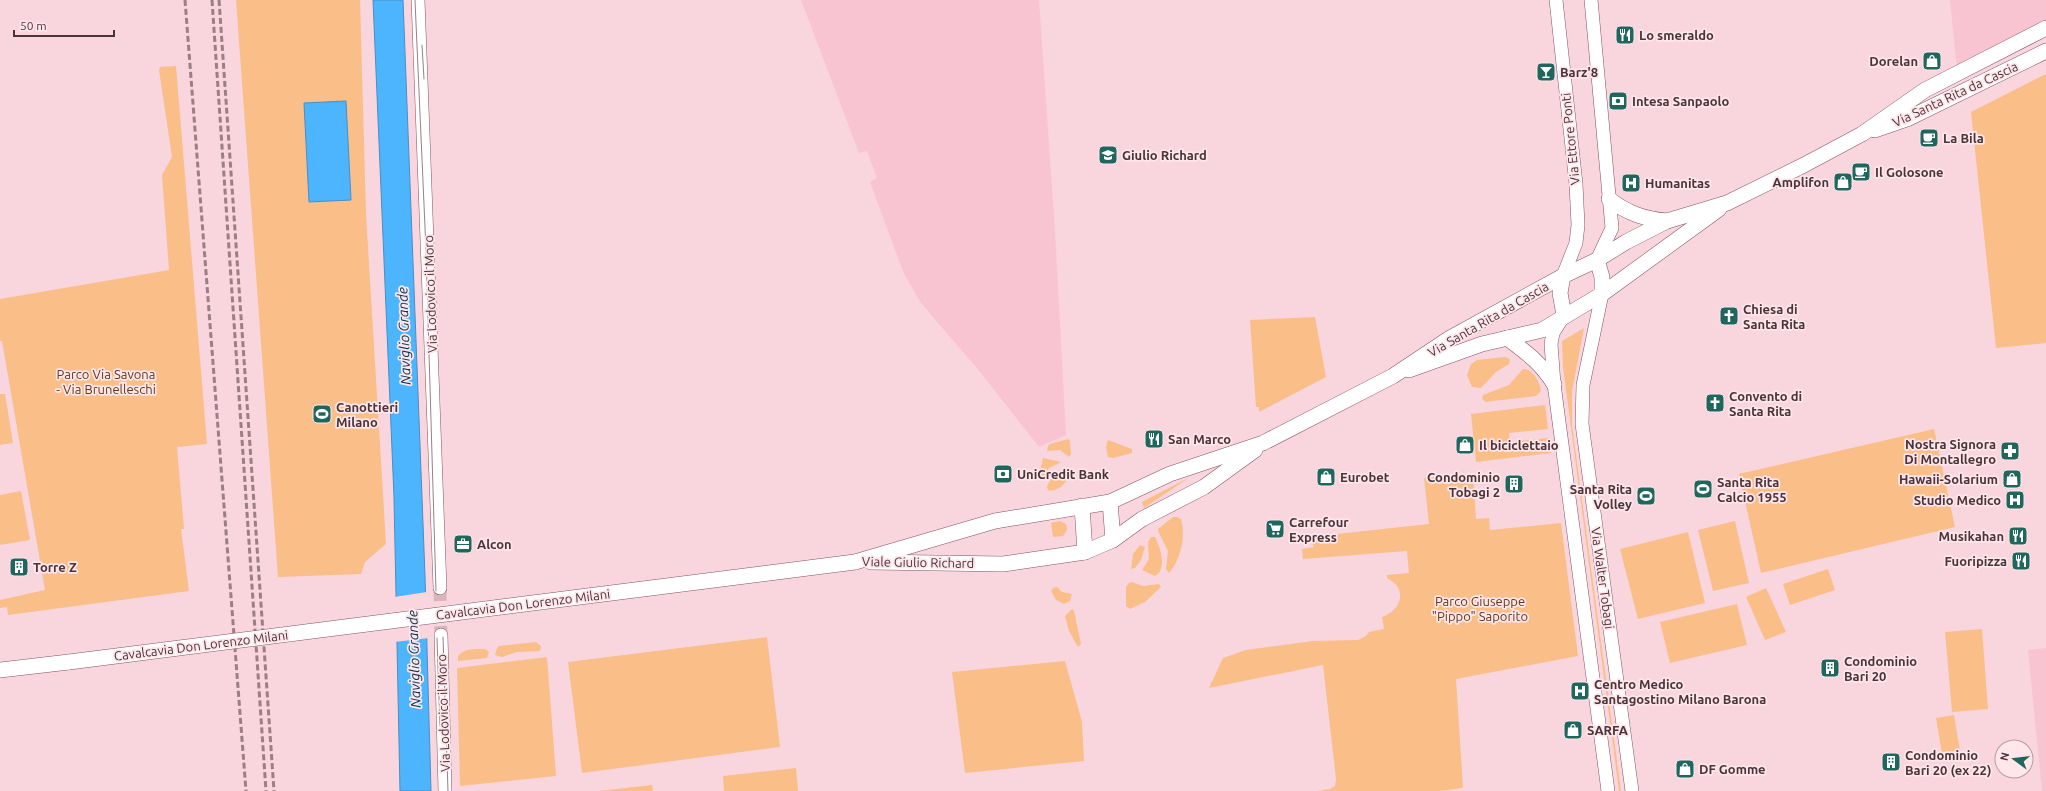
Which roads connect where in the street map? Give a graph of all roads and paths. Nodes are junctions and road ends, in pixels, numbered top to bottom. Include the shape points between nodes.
1 (418, 0) edge
2 (1556, 0) edge
3 (1591, 0) edge
4 (2046, 28) edge
5 (2046, 51) edge
6 (1862, 134) junction
7 (1609, 199) junction
8 (1727, 203) junction
9 (1667, 221) junction
10 (1597, 260) junction
11 (1563, 276) junction
12 (1602, 294) junction
13 (1564, 315) junction
14 (1507, 338) junction
15 (1393, 376) junction
16 (1554, 384) junction
17 (1263, 443) junction
18 (1110, 502) junction
19 (1082, 506) junction
20 (1113, 540) junction
21 (1085, 552) junction
22 (855, 562) junction
23 (440, 588) tunnel mouth
24 (441, 635) tunnel mouth
25 (0, 670) edge
26 (445, 791) edge
27 (1608, 791) edge
28 (1632, 791) edge

1 - 23 street, Via Lodovico il Moro
2 - 11 street, Via Ettore Ponti via 1578,225 1576,244
3 - 7 street
4 - 6 main road, Via Santa Rita da Cascia via 1925,90
5 - 6 main road, Via Santa Rita da Cascia via 1907,119
6 - 8 main road, Via Santa Rita da Cascia
7 - 9 main road via 1630,213 1648,219
7 - 10 street via 1612,228
8 - 9 main road, Via Santa Rita da Cascia
8 - 12 main road, Via Santa Rita da Cascia
9 - 10 main road, Via Santa Rita da Cascia
10 - 11 main road, Via Santa Rita da Cascia
10 - 12 main road via 1602,278
11 - 13 main road via 1560,293
11 - 15 main road, Via Santa Rita da Cascia via 1450,338
12 - 13 main road, Via Santa Rita da Cascia
12 - 28 street, Via Walter Tobagi via 1583,385 1582,424
13 - 14 main road, Via Santa Rita da Cascia via 1542,330
13 - 16 street, Via Walter Tobagi via 1553,334 1551,344
14 - 15 main road, Via Santa Rita da Cascia via 1482,344
14 - 16 main road, Via Walter Tobagi via 1534,358
15 - 17 main road, Via Santa Rita da Cascia
16 - 27 street, Via Walter Tobagi
17 - 18 main road, Viale Giulio Richard via 1170,474
17 - 20 main road, Viale Giulio Richard via 1204,487 1142,519
18 - 19 main road, Viale Giulio Richard
18 - 20 main road
19 - 21 main road
19 - 22 main road, Viale Giulio Richard via 995,521
20 - 21 main road, Viale Giulio Richard
21 - 22 main road, Viale Giulio Richard via 1003,564
22 - 25 main road, Cavalcavia Don Lorenzo Milani, bridge
24 - 26 street, Via Lodovico il Moro

